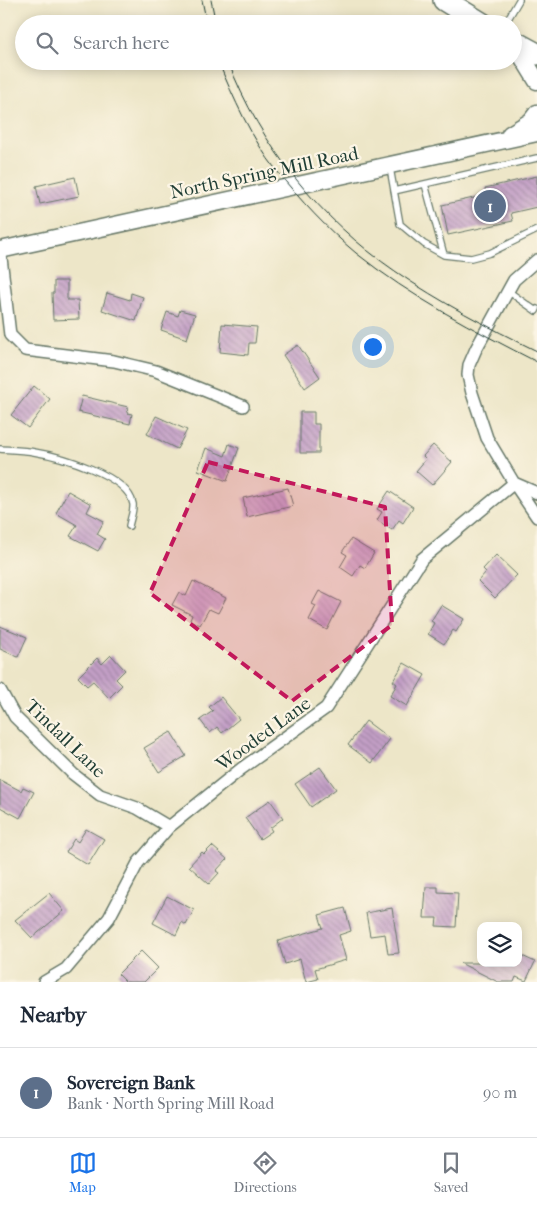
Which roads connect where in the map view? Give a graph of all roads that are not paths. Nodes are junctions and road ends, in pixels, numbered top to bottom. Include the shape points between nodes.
1 (444, 0) edge
2 (519, 0) edge
3 (468, 15) edge
4 (510, 15) edge
5 (522, 46) edge
6 (537, 54) edge
7 (522, 57) edge
8 (537, 81) edge
9 (537, 113) edge
10 (537, 134) edge
11 (500, 140) junction
12 (537, 158) edge
13 (390, 165) junction
14 (425, 184) junction
15 (394, 191) junction
16 (537, 230) edge
17 (0, 250) edge
18 (444, 255) junction
19 (537, 260) edge
20 (508, 291) junction
21 (537, 310) edge
22 (243, 406) dead end
23 (0, 449) edge
24 (514, 483) junction
25 (537, 494) edge
26 (537, 517) edge
27 (129, 526) dead end
28 (0, 690) edge
29 (169, 828) junction
30 (44, 982) edge

1 - 3 highway
2 - 4 lane
5 - 6 highway
7 - 8 main road
9 - 11 main road via 531,121
10 - 11 main road, North Spring Mill Road
11 - 13 main road, North Spring Mill Road
12 - 14 lane
13 - 15 lane
13 - 17 main road, North Spring Mill Road
14 - 15 lane
14 - 18 lane
15 - 18 lane via 400,224 424,244
16 - 18 lane via 497,250 471,258
17 - 22 street via 10,335 25,350 114,361 156,371
19 - 20 street via 514,280
20 - 21 lane
20 - 24 street via 476,349 468,375 488,438
23 - 27 lane via 34,452 73,462 114,481 129,494 133,504
24 - 25 street
24 - 26 street
24 - 29 street, Wooded Lane via 422,559 326,708 241,768
28 - 29 street, Tindall Lane via 15,716 73,774 100,795 137,808
29 - 30 street, Wooded Lane via 138,863 109,918 66,969

